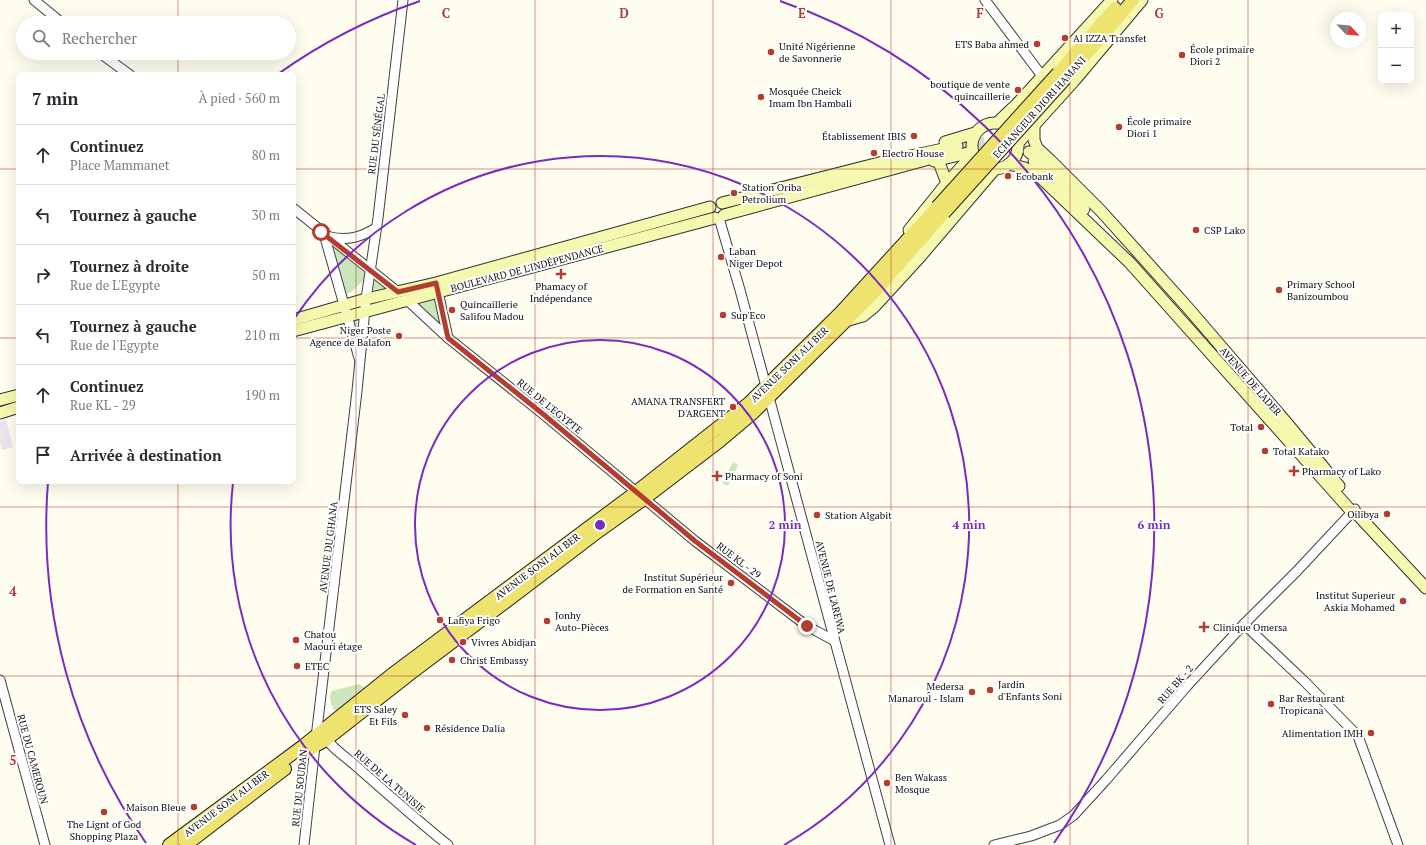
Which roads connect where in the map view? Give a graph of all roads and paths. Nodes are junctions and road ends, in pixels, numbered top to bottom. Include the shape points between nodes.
1 (34, 0) edge
2 (403, 0) edge
3 (984, 0) edge
4 (1112, 0) edge
5 (1122, 0) edge
6 (1133, 0) edge
7 (1142, 0) edge
8 (53, 16) edge
9 (110, 60) edge
10 (126, 72) edge
11 (1042, 76) junction
12 (1062, 76) junction
13 (998, 122) junction
14 (1034, 126) junction
15 (975, 133) junction
16 (1018, 143) junction
17 (957, 149) tunnel mouth
18 (1031, 152) junction
19 (973, 153) junction
20 (938, 160) junction
21 (1009, 164) junction
22 (882, 168) junction
23 (995, 169) junction
24 (947, 182) junction
25 (722, 203) junction
26 (710, 207) junction
27 (296, 210) edge
28 (940, 210) joint
29 (719, 217) junction
30 (376, 228) junction
31 (326, 235) junction
32 (1130, 263) junction
33 (371, 271) junction
34 (437, 287) junction
35 (398, 292) junction
36 (366, 299) junction
37 (406, 300) junction
38 (344, 305) junction
39 (365, 312) junction
40 (347, 317) junction
41 (843, 317) junction
42 (296, 319) edge
43 (296, 330) edge
44 (448, 338) junction
45 (360, 363) junction
46 (767, 393) junction
47 (16, 396) edge
48 (0, 400) edge
49 (16, 408) edge
50 (0, 413) edge
51 (640, 495) junction
52 (1355, 511) junction
53 (1426, 588) edge
54 (1244, 624) junction
55 (833, 640) junction
56 (0, 680) edge
57 (320, 737) junction
58 (283, 765) junction
59 (45, 845) edge
60 (169, 845) edge
61 (186, 845) edge
62 (304, 845) edge
63 (448, 845) edge
64 (890, 845) edge
65 (994, 845) edge
66 (1398, 845) edge

1 - 8 street
2 - 30 street, RUE DU SÉNÉGAL
3 - 11 street
4 - 11 main road
5 - 12 main road, ECHANGEUR DIORI HAMANI
6 - 12 main road, ECHANGEUR DIORI HAMANI
7 - 14 main road
9 - 10 street
11 - 13 main road
12 - 28 main road, ECHANGEUR DIORI HAMANI, bridge
13 - 15 main road via 985,124
13 - 16 main road via 1012,129
14 - 16 main road
14 - 18 main road
15 - 19 main road via 972,139
15 - 22 main road, BOULEVARD DE L'INDÉPENDANCE
16 - 18 main road, AVENUE DE L'ADER via 1029,144
16 - 21 main road via 1015,158
17 - 22 main road, BOULEVARD DE L'INDÉPENDANCE
18 - 32 main road, AVENUE DE L'ADER via 1037,163 1117,242
18 - 52 main road, AVENUE DE L'ADER via 1118,238 1139,254 1286,422
19 - 20 main road, BOULEVARD DE L'INDÉPENDANCE
19 - 23 main road via 980,164
19 - 24 main road, AVENUE SONI ALI BER
20 - 22 main road, BOULEVARD DE L'INDÉPENDANCE
20 - 24 main road
21 - 23 main road
21 - 32 main road, AVENUE DE L'ADER via 1038,174
22 - 25 main road, BOULEVARD DE L'INDÉPENDANCE
22 - 29 main road, BOULEVARD DE L'INDÉPENDANCE
23 - 41 main road, AVENUE SONI ALI BER via 874,307 863,316
24 - 41 main road, AVENUE SONI ALI BER via 915,223 850,295 845,302
25 - 26 main road via 714,203
25 - 29 main road via 726,208
26 - 29 main road via 710,213
26 - 34 main road, BOULEVARD DE L'INDÉPENDANCE
27 - 31 street
28 - 41 main road, AVENUE SONI ALI BER
29 - 34 main road, BOULEVARD DE L'INDÉPENDANCE
29 - 46 street, AVENUE DE L'AREWA
30 - 31 street via 357,238 346,239
30 - 33 street, RUE DU SÉNÉGAL
31 - 33 street
31 - 38 street, AVENUE DU GHANA
32 - 52 main road, AVENUE DE L'ADER
33 - 35 street
33 - 36 street, AVENUE DU GHANA
34 - 35 main road, BOULEVARD DE L'INDÉPENDANCE
34 - 37 main road, BOULEVARD DE L'INDÉPENDANCE
34 - 44 street
35 - 36 main road, BOULEVARD DE L'INDÉPENDANCE
36 - 38 main road, BOULEVARD DE L'INDÉPENDANCE
36 - 39 street, AVENUE DU GHANA
37 - 39 main road, BOULEVARD DE L'INDÉPENDANCE
37 - 44 street
38 - 40 street, AVENUE DU GHANA
38 - 42 main road, BOULEVARD DE L'INDÉPENDANCE
39 - 40 main road, BOULEVARD DE L'INDÉPENDANCE
39 - 45 street, AVENUE DU GHANA
40 - 43 main road, BOULEVARD DE L'INDÉPENDANCE
40 - 45 street, AVENUE DU GHANA
41 - 46 main road, AVENUE SONI ALI BER
44 - 51 street, RUE DE L'EGYPTE
45 - 57 street, AVENUE DU GHANA
46 - 51 main road, AVENUE SONI ALI BER via 720,441
46 - 55 street, AVENUE DE L'AREWA via 820,583
47 - 48 main road
49 - 50 main road
51 - 55 street, RUE KL - 29 via 695,541 807,626
51 - 57 main road, AVENUE SONI ALI BER via 527,586 405,678
52 - 53 main road, AVENUE DE L'ADER
52 - 54 street, RUE BK - 2
54 - 65 street, RUE BK - 2 via 1074,815 1060,825 1031,836
54 - 66 street via 1358,736
55 - 64 street, AVENUE DE L'AREWA
56 - 59 street, RUE DU CAMEROUN
57 - 58 main road, AVENUE SONI ALI BER
57 - 62 street, RUE DU SOUDAN
57 - 63 street, RUE DE LA TUNISIE
58 - 60 main road, AVENUE SONI ALI BER
58 - 61 main road, AVENUE SONI ALI BER

